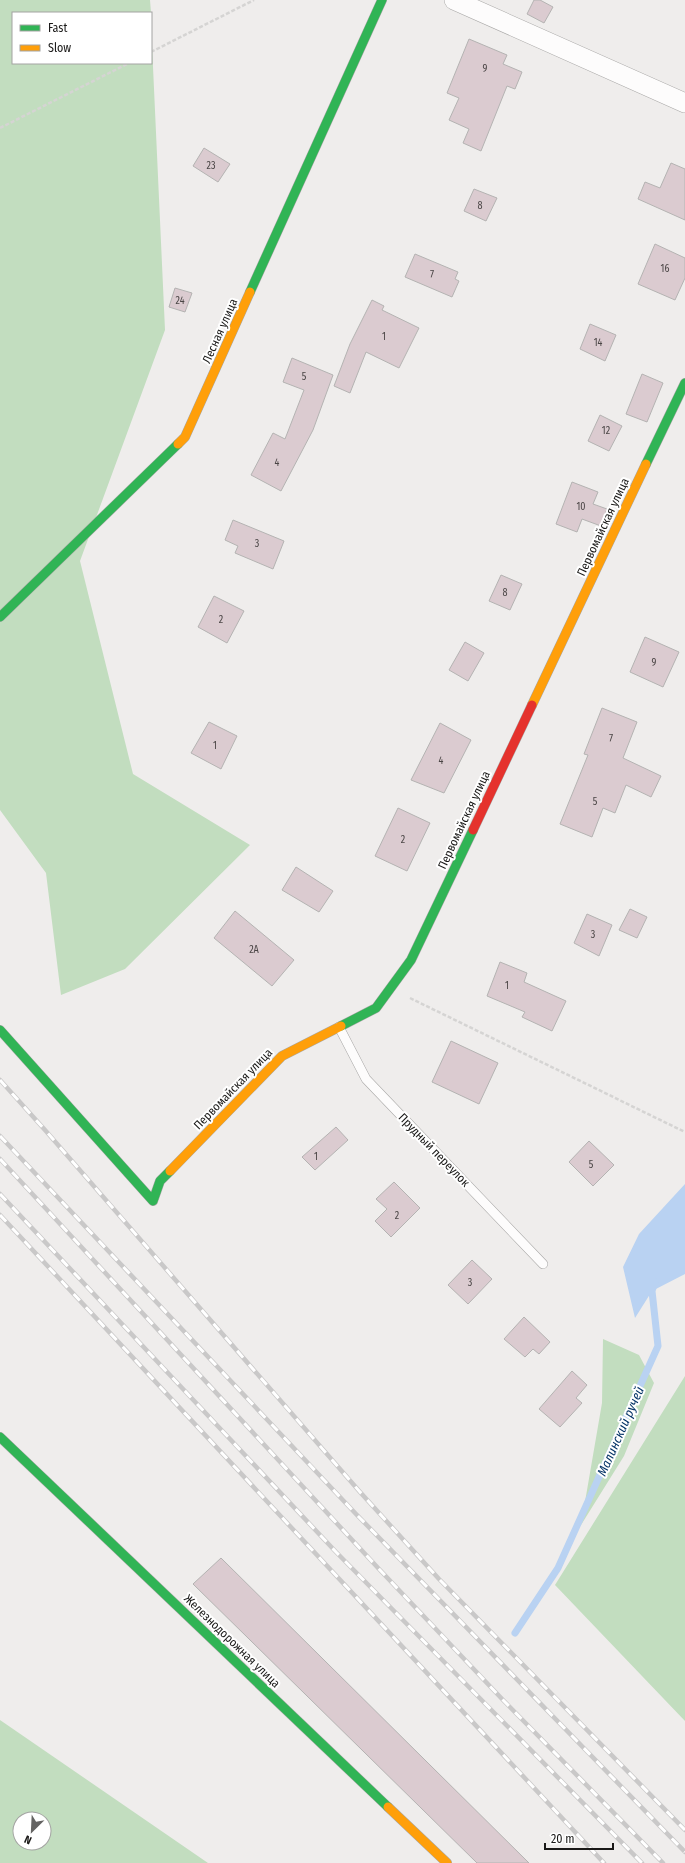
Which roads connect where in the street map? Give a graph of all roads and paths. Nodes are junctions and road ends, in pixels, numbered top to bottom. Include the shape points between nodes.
1 (254, 0) edge
2 (382, 0) edge
3 (454, 0) edge
4 (152, 51) edge
5 (127, 64) edge
6 (685, 103) edge
7 (0, 128) edge
8 (685, 383) edge
9 (0, 617) edge
10 (390, 988) junction
11 (339, 1027) junction
12 (0, 1030) edge
13 (685, 1132) edge
14 (543, 1264) dead end
15 (0, 1437) edge
16 (447, 1863) edge

1 - 4 path
2 - 9 street, Лесная улица via 185,437
3 - 6 street
5 - 7 path
8 - 10 street, Первомайская улица via 411,960
10 - 11 street, Первомайская улица via 376,1008
10 - 13 path
11 - 12 street, Первомайская улица via 282,1056 160,1181 153,1201
11 - 14 lane, Прудный переулок via 366,1079
15 - 16 street, Железнодорожная улица

